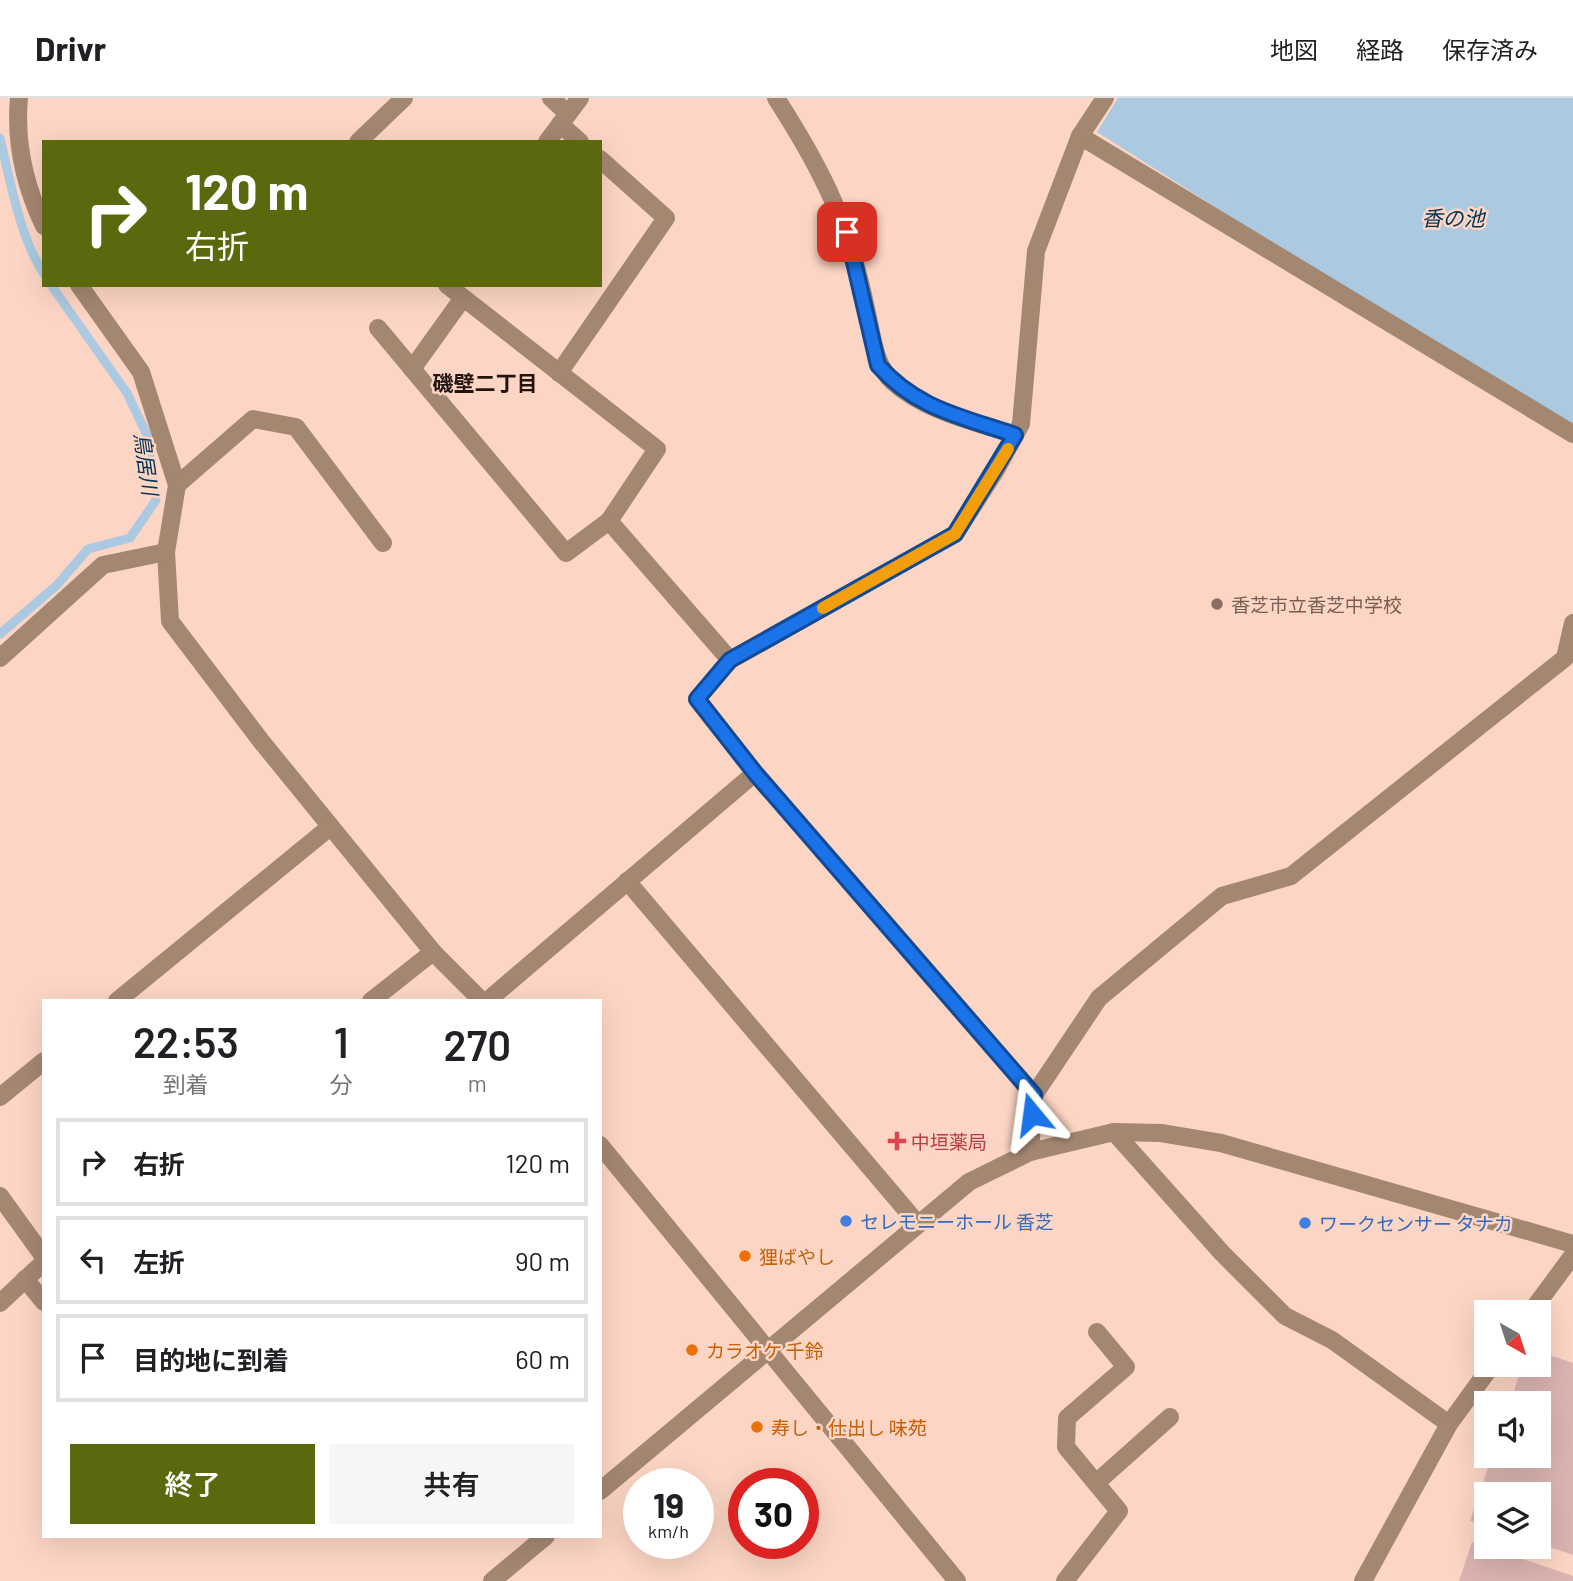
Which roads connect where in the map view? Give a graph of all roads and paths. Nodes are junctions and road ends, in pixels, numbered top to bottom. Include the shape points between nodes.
1 (19, 98) edge
2 (551, 98) edge
3 (580, 98) edge
4 (776, 98) edge
5 (1105, 98) edge
6 (399, 100) edge
7 (564, 119) junction
8 (1080, 136) junction
9 (360, 140) edge
10 (548, 140) edge
11 (579, 140) edge
12 (602, 161) edge
13 (42, 222) edge
14 (80, 287) edge
15 (449, 287) edge
16 (463, 298) junction
17 (378, 328) dead end
18 (412, 369) junction
19 (559, 373) junction
20 (1573, 434) edge
21 (1015, 435) junction
22 (177, 485) junction
23 (609, 522) junction
24 (383, 543) dead end
25 (166, 552) junction
26 (1573, 623) edge
27 (0, 658) edge
28 (730, 660) junction
29 (755, 773) junction
30 (330, 827) junction
31 (627, 881) junction
32 (433, 952) junction
33 (119, 999) edge
34 (374, 999) edge
35 (483, 999) edge
36 (487, 999) edge
37 (42, 1063) edge
38 (1034, 1095) junction
39 (0, 1097) edge
40 (1114, 1132) junction
41 (602, 1147) edge
42 (1030, 1152) junction
43 (0, 1196) edge
44 (918, 1224) junction
45 (1573, 1244) edge
46 (1573, 1255) edge
47 (42, 1256) edge
48 (42, 1261) edge
49 (25, 1279) junction
50 (42, 1300) edge
51 (1540, 1300) edge
52 (0, 1303) edge
53 (1097, 1332) dead end
54 (768, 1350) junction
55 (1483, 1377) edge
56 (1170, 1417) dead end
57 (1449, 1424) junction
58 (1096, 1483) junction
59 (602, 1489) edge
60 (543, 1538) edge
61 (948, 1577) edge
62 (492, 1581) edge
63 (1065, 1581) edge
64 (1363, 1581) edge

1 - 13 street via 16,128 31,199
2 - 7 street
3 - 7 street
4 - 21 street via 840,212 855,253 878,365 924,404
5 - 8 street
6 - 9 street
7 - 10 street
7 - 11 street
8 - 20 street
8 - 21 street via 1036,251 1021,424
12 - 19 street via 666,218
14 - 22 street via 141,372
15 - 16 street
16 - 18 street
16 - 19 street
17 - 18 street
18 - 23 street via 566,553
19 - 23 street via 657,449
21 - 28 street via 955,534
22 - 24 street via 253,419 296,428
22 - 25 street
23 - 28 street
25 - 27 street via 103,565
25 - 30 street via 170,621
26 - 38 street via 1565,658 1291,876 1222,896 1099,998
28 - 29 street via 697,699
29 - 31 street
29 - 38 street
30 - 32 street
30 - 33 street
31 - 36 street
31 - 44 street
32 - 34 street
32 - 35 street
37 - 39 street
38 - 42 street
40 - 42 street
40 - 45 street via 1160,1133 1221,1143
40 - 57 street via 1284,1316 1332,1340
41 - 54 street
42 - 44 street via 969,1182
43 - 47 street
44 - 54 street
46 - 51 street
48 - 49 street
49 - 50 street
49 - 52 street
53 - 58 street via 1126,1367 1067,1418 1066,1447
54 - 59 street
54 - 61 street
55 - 57 street
56 - 58 street
57 - 64 street
58 - 63 street via 1119,1511
60 - 62 street

